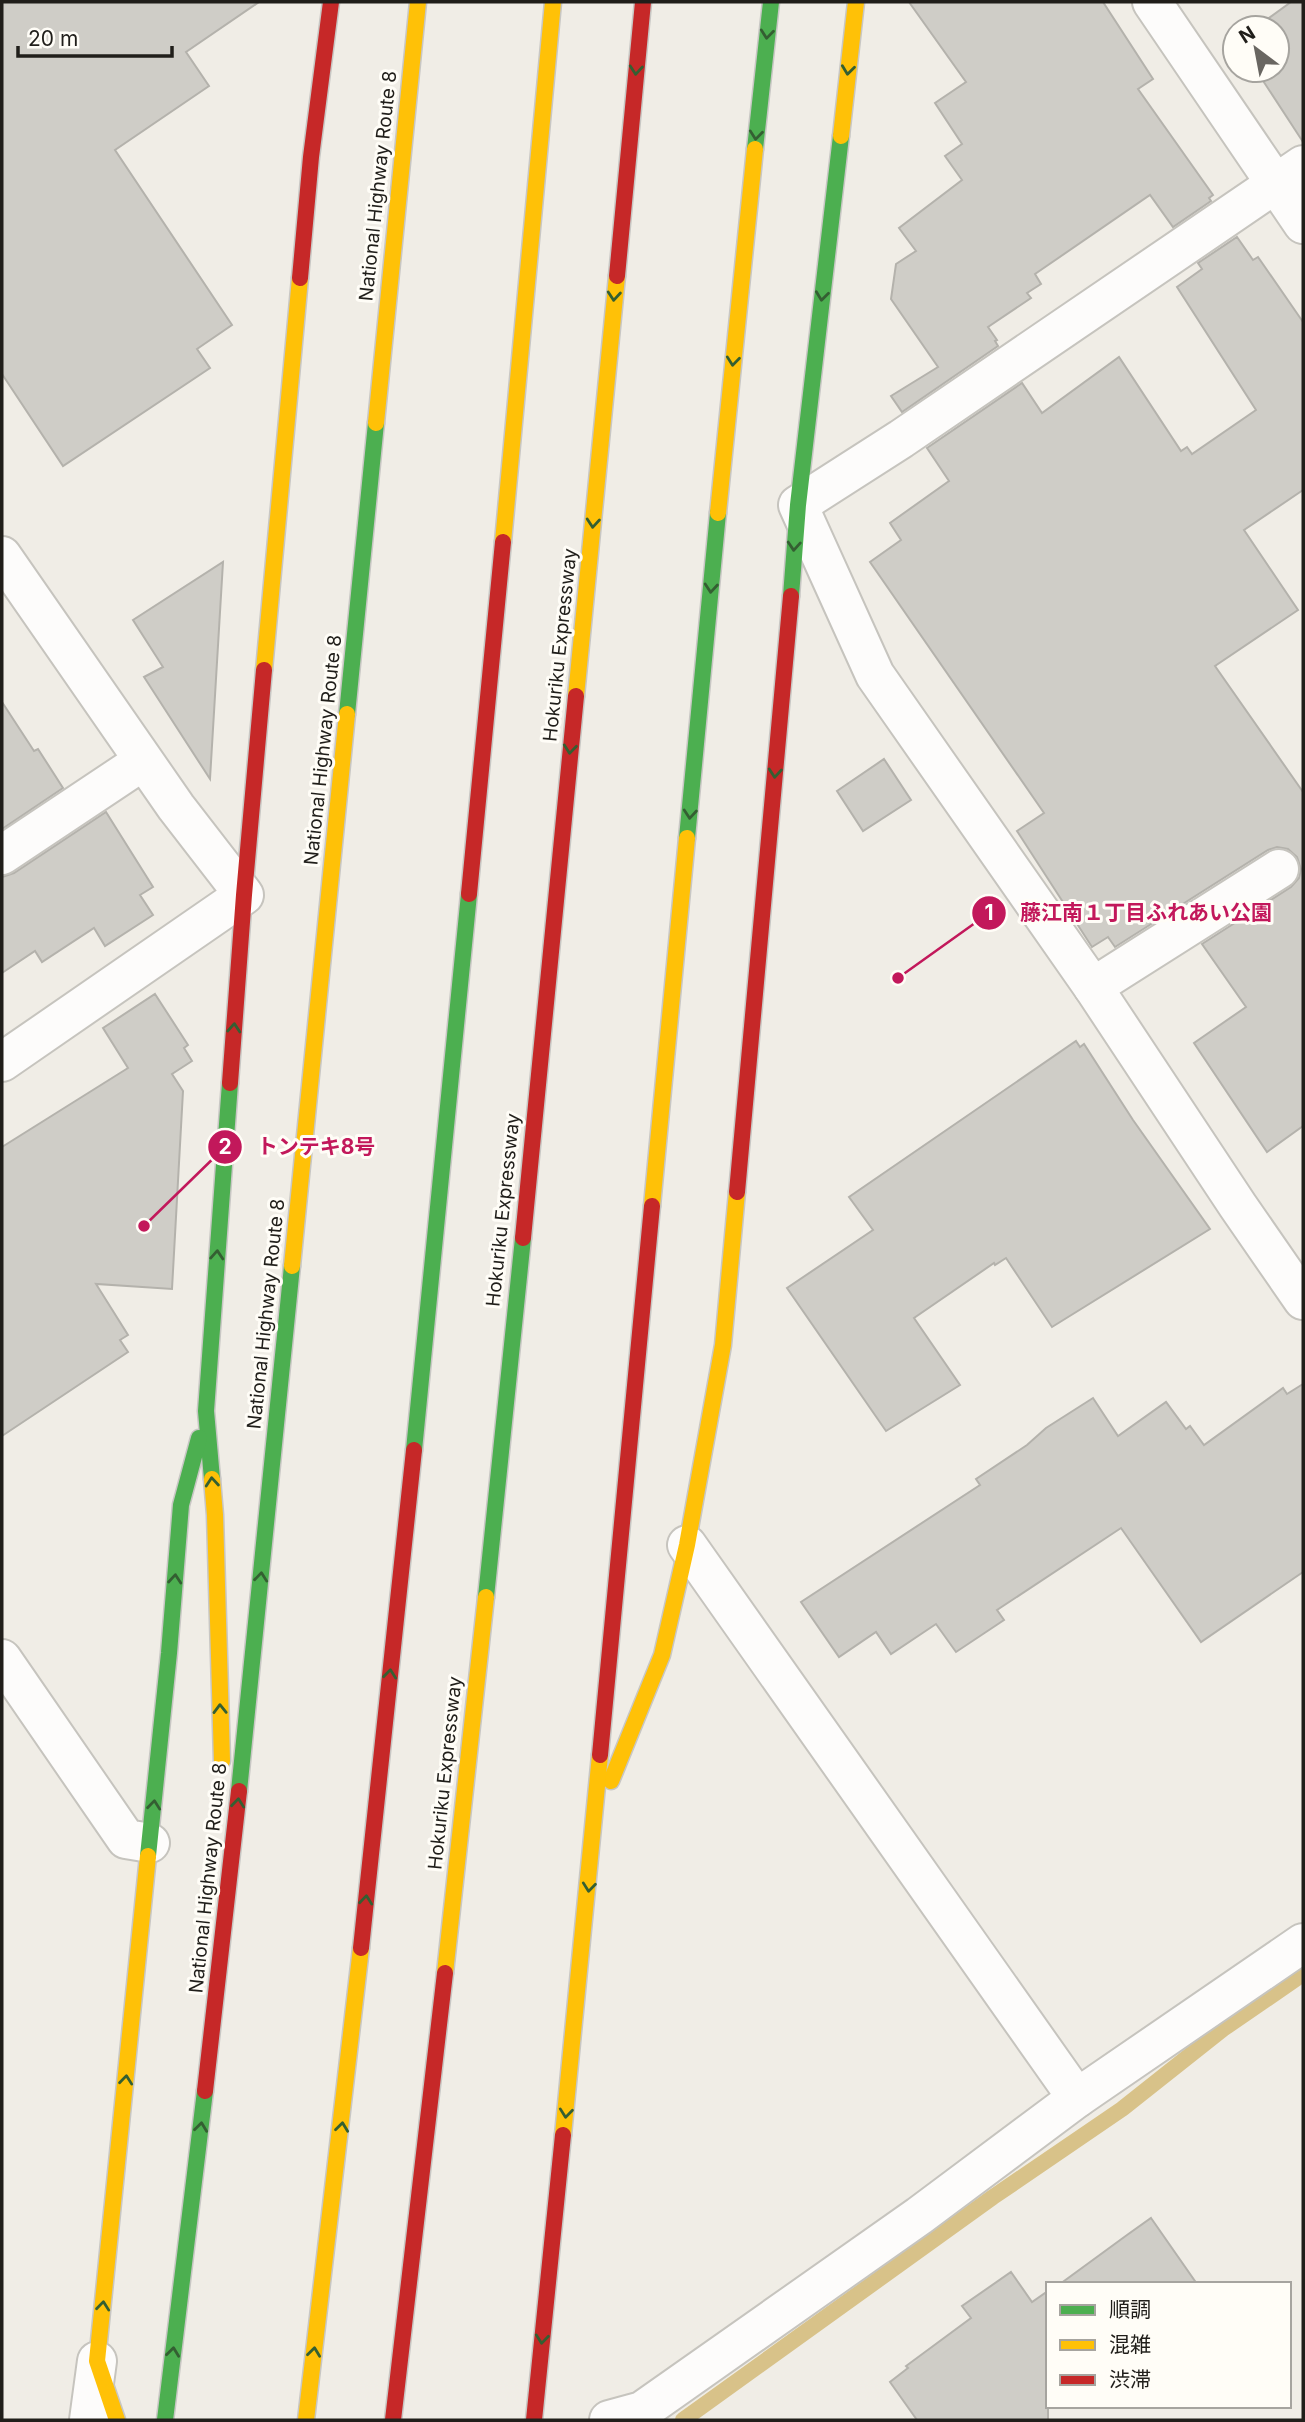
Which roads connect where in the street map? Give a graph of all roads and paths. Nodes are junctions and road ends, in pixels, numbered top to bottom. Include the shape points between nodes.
1 (331, 2) edge
2 (418, 2) edge
3 (554, 2) edge
4 (643, 2) edge
5 (771, 2) edge
6 (856, 2) edge
7 (1152, 2) edge
8 (1289, 174) edge
9 (1303, 224) edge
10 (797, 505) junction
11 (2, 556) edge
12 (144, 761) junction
13 (2, 855) edge
14 (1279, 869) dead end
15 (244, 895) junction
16 (1093, 987) junction
17 (2, 1062) edge
18 (1303, 1300) edge
19 (206, 1411) junction
20 (687, 1545) junction
21 (2, 1659) edge
22 (596, 1819) junction
23 (150, 1843) junction
24 (226, 1924) junction
25 (1303, 1943) edge
26 (1077, 2098) junction
27 (97, 2361) junction
28 (89, 2420) edge
29 (117, 2420) edge
30 (165, 2420) edge
31 (306, 2420) edge
32 (393, 2420) edge
33 (534, 2420) edge
34 (609, 2420) edge

1 - 15 highway via 311,157
24 -> 2 highway, National Highway Route 8
31 -> 3 highway via 343,2121 418,1411
4 -> 32 highway, Hokuriku Expressway via 501,1442 428,2137
5 -> 22 highway via 725,437
6 -> 10 highway
7 - 8 street
8 - 9 street
8 - 10 street
10 - 16 street via 875,675
10 -> 20 highway via 723,1345
11 - 12 street
12 - 13 street
12 - 15 street
14 - 16 street
15 - 17 street
19 -> 15 highway
16 - 18 street
23 -> 19 highway via 181,1505
24 -> 19 highway via 215,1515
20 - 22 highway via 662,1655
20 - 26 street
21 - 23 street via 126,1839
22 -> 33 highway
27 -> 23 highway
30 -> 24 highway, National Highway Route 8
25 - 26 street
26 - 34 street via 919,2216 642,2411
27 - 28 street
27 - 29 highway

